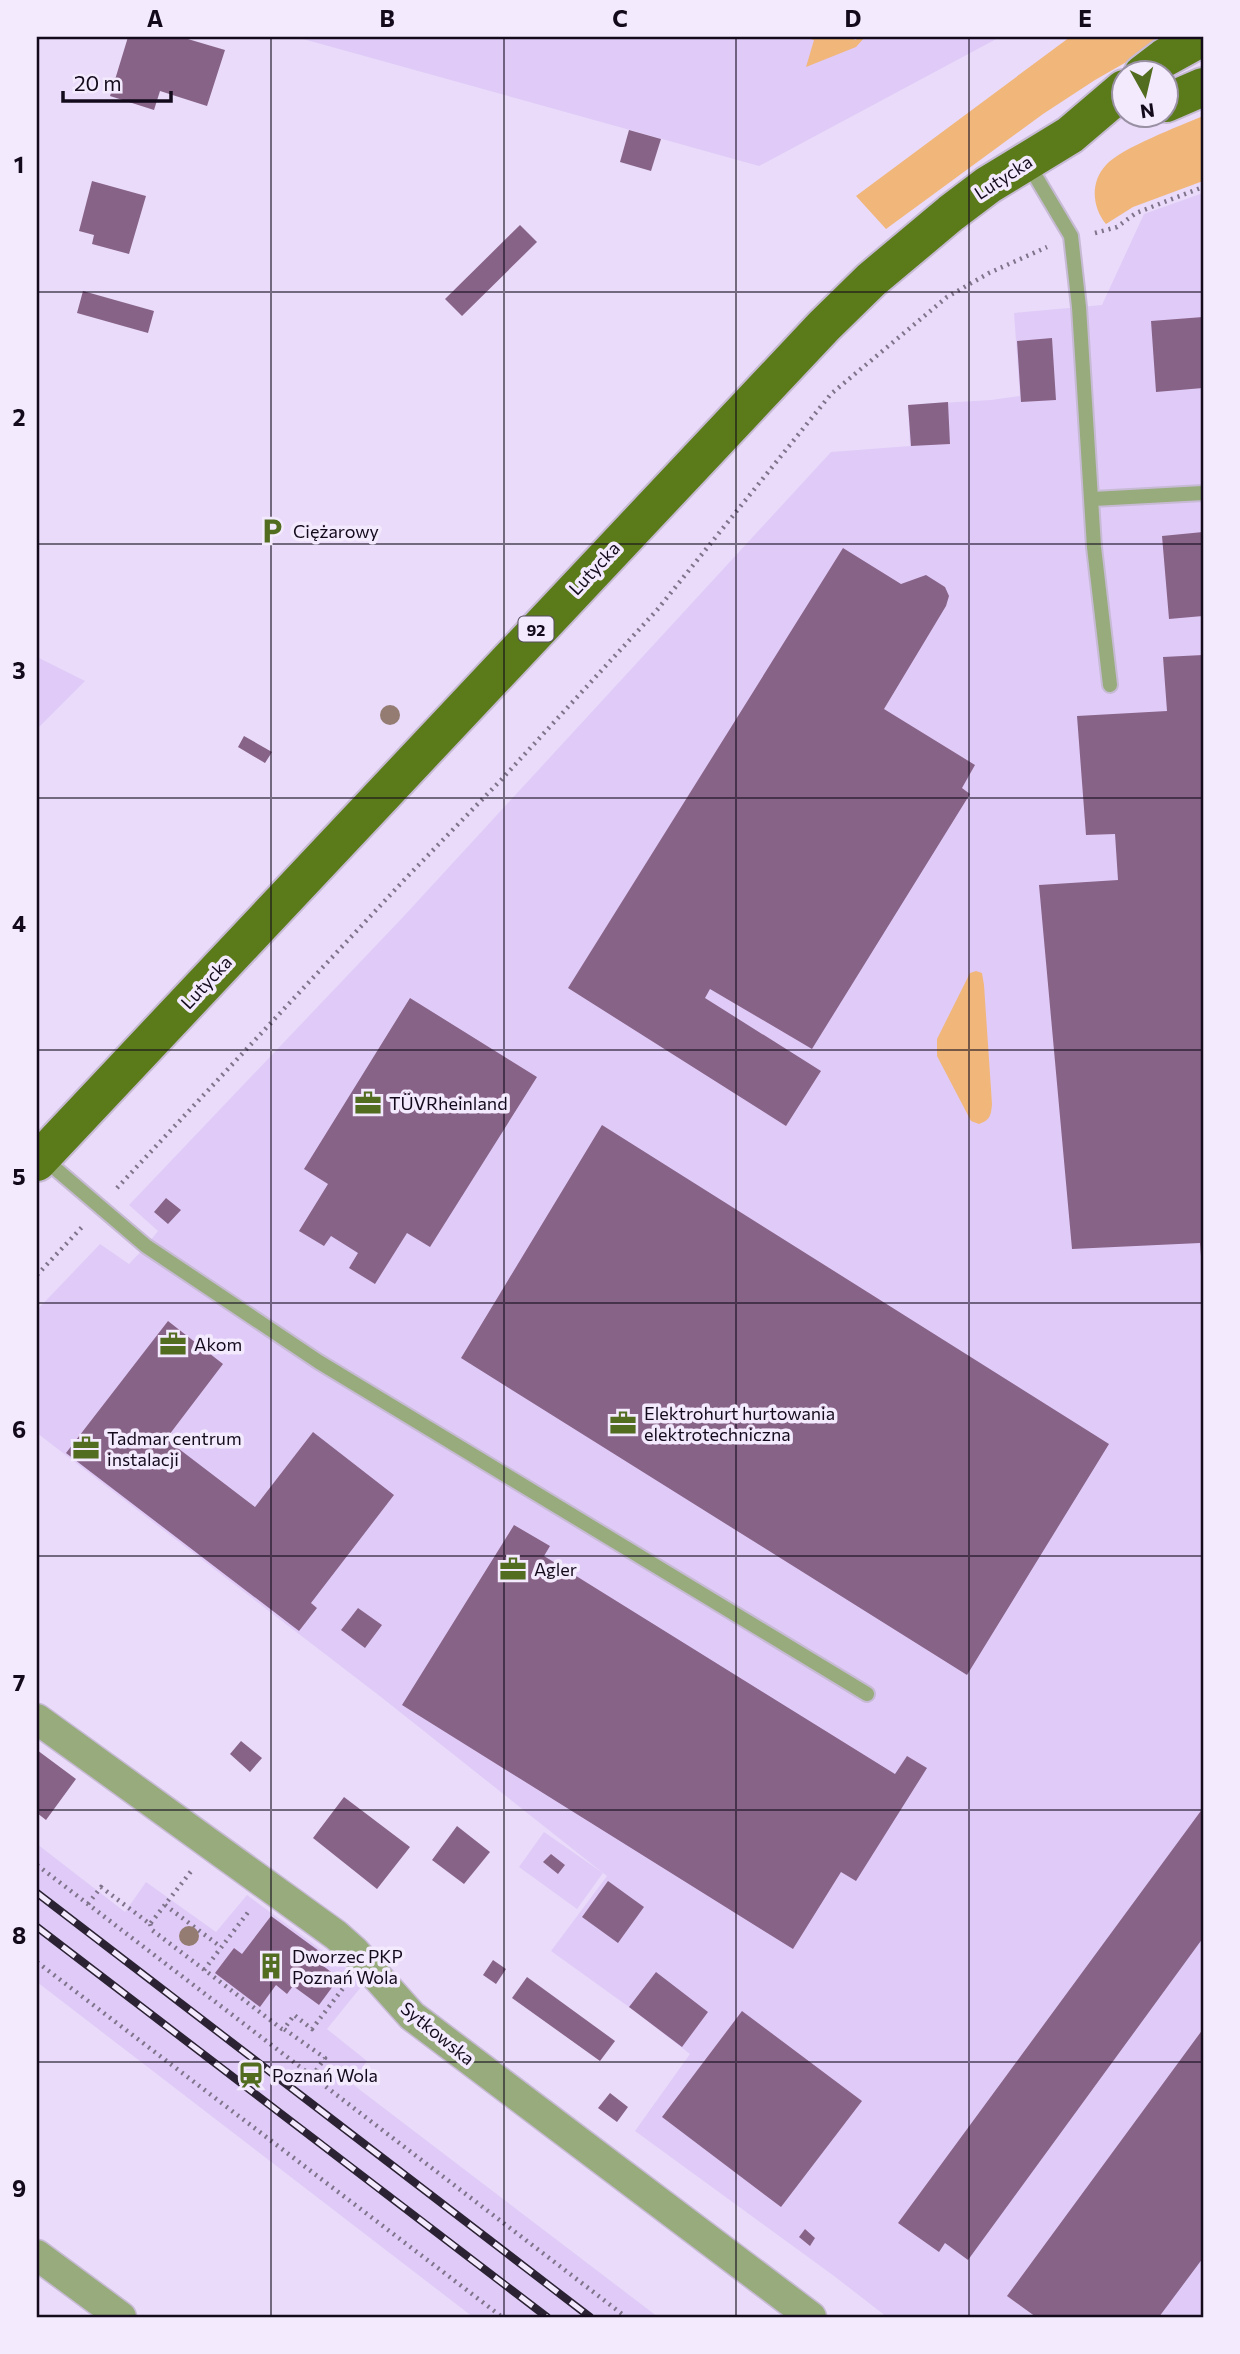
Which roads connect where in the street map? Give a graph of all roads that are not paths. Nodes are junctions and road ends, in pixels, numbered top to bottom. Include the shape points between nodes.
1 (1202, 37) edge
2 (1161, 60) edge
3 (1203, 88) edge
4 (1180, 98) edge
5 (1110, 102) edge
6 (1110, 123) edge
7 (1070, 135) junction
8 (1026, 161) junction
9 (1203, 493) edge
10 (1093, 499) junction
11 (1110, 685) dead end
12 (39, 1159) edge
13 (867, 1693) dead end
14 (37, 1719) edge
15 (37, 2255) edge
16 (121, 2317) edge
17 (811, 2317) edge

1 - 2 main road
3 - 4 main road
5 - 7 main road, Lutycka / 92
6 - 7 main road, Lutycka / 92
7 - 8 main road, Lutycka / 92
8 - 10 lane via 1071,236
8 - 12 main road, Lutycka / 92 via 912,244 784,365
9 - 10 lane
10 - 11 lane
12 - 13 lane via 146,1246 319,1362
14 - 17 street, Sytkowska via 335,1936 412,2016
15 - 16 street

